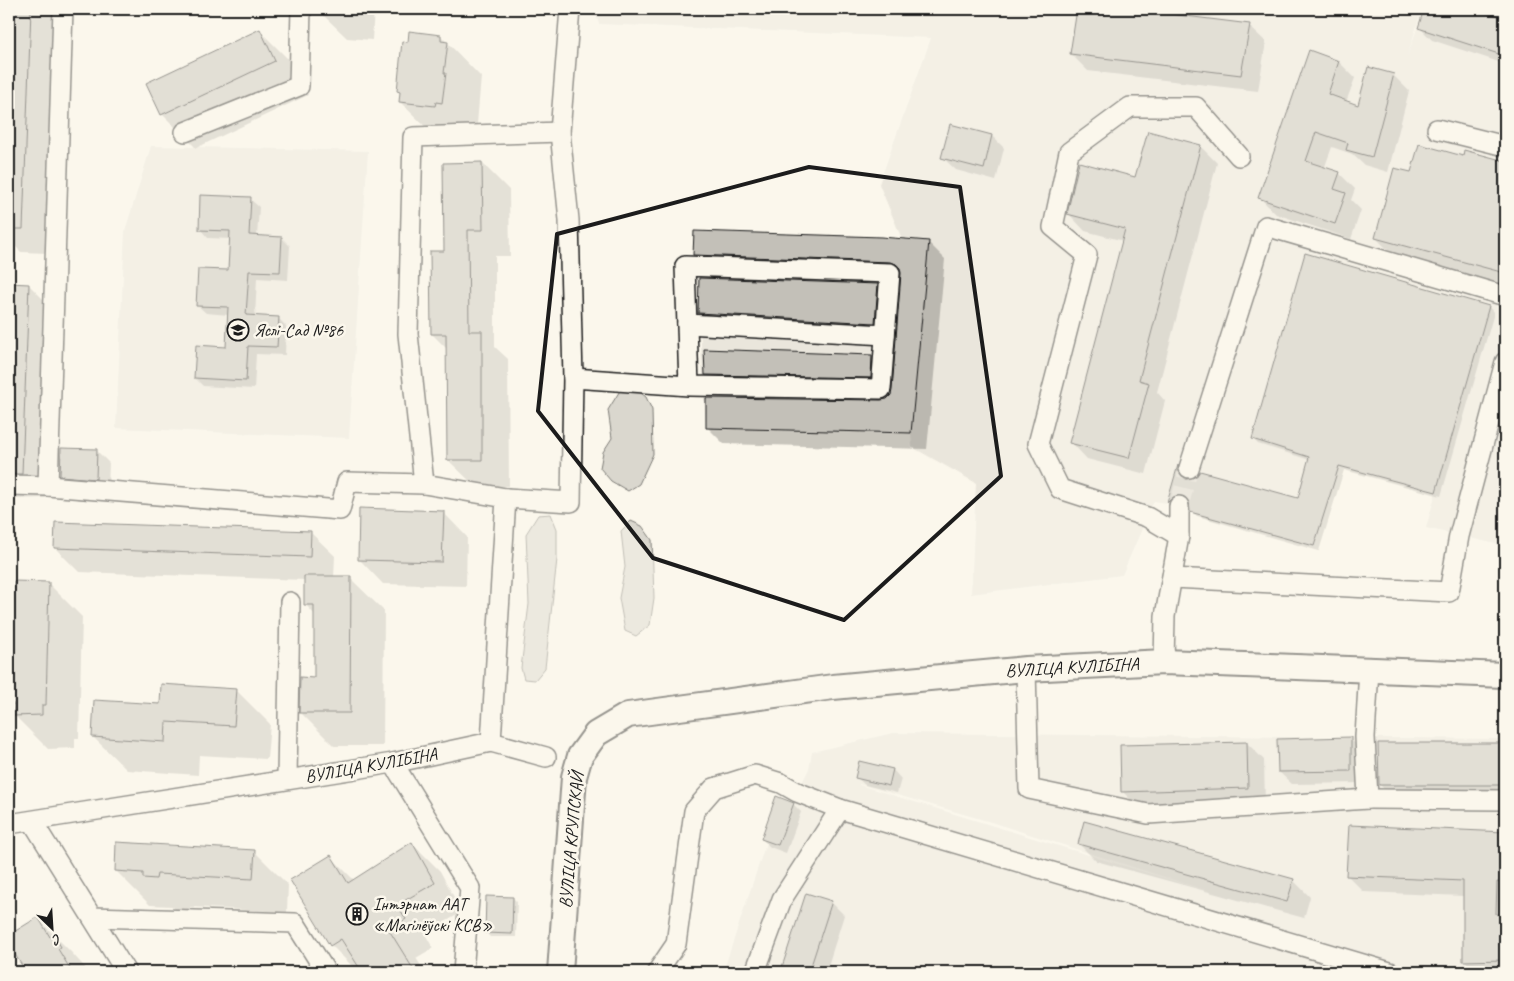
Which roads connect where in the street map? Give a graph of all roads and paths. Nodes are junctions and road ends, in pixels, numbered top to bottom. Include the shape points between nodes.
1 (62, 9) edge
2 (301, 9) edge
3 (570, 9) edge
4 (1437, 129) dead end
5 (185, 132) dead end
6 (560, 132) junction
7 (1505, 146) edge
8 (1239, 156) dead end
9 (1505, 296) edge
10 (686, 324) junction
11 (885, 335) junction
12 (1505, 362) edge
13 (572, 378) junction
14 (689, 386) junction
15 (1189, 468) tunnel mouth
16 (424, 484) junction
17 (9, 485) edge
18 (48, 486) junction
19 (506, 498) junction
20 (1179, 506) tunnel mouth
21 (1180, 536) junction
22 (1172, 578) junction
23 (290, 602) dead end
24 (1164, 662) junction
25 (1026, 669) junction
26 (1369, 669) junction
27 (1505, 675) edge
28 (641, 712) joint
29 (491, 742) junction
30 (546, 757) dead end
31 (393, 763) junction
32 (287, 779) junction
33 (1368, 799) junction
34 (1505, 800) edge
35 (840, 809) junction
36 (32, 822) junction
37 (9, 824) edge
38 (92, 917) junction
39 (126, 972) edge
40 (326, 972) edge
41 (463, 972) edge
42 (560, 972) edge
43 (657, 972) edge
44 (755, 972) edge
45 (1390, 972) edge

1 - 18 street
2 - 5 street via 299,86
3 - 6 street
4 - 7 street
6 - 13 street via 569,220
6 - 16 street via 413,137 408,334
8 - 21 street via 1196,107 1130,107 1069,152 1052,227 1087,254 1038,444 1060,489 1147,517
9 - 15 street via 1266,226
10 - 11 street
10 - 11 street via 685,266 890,273
10 - 14 street
11 - 14 street via 881,389
12 - 22 street via 1459,536 1449,592
13 - 14 street
13 - 19 street via 571,502
16 - 18 street via 347,482 340,510
16 - 19 street
17 - 18 street
19 - 29 street
20 - 21 street
21 - 22 street
22 - 24 street via 1165,616
23 - 32 street
24 - 25 main road, ВУЛІЦА КУЛІБІНА
24 - 26 main road, ВУЛІЦА КУЛІБІНА
25 - 28 main road, ВУЛІЦА КУЛІБІНА via 833,687
25 - 33 street via 1029,789 1148,814
26 - 27 main road, ВУЛІЦА КУЛІБІНА
26 - 33 street via 1365,737
28 - 42 main road, ВУЛІЦА КРУПСКАЙ via 628,715 596,734 580,756 574,777
29 - 30 street
29 - 31 street, ВУЛІЦА КУЛІБІНА
31 - 32 street, ВУЛІЦА КУЛІБІНА
31 - 41 street via 470,888
32 - 36 street, ВУЛІЦА КУЛІБІНА
33 - 34 street
35 - 43 street via 782,783 755,775 714,788 694,811 676,944
35 - 44 street via 782,899
35 - 45 street
36 - 37 street, ВУЛІЦА КУЛІБІНА
36 - 38 street
38 - 39 street
38 - 40 street via 295,923

